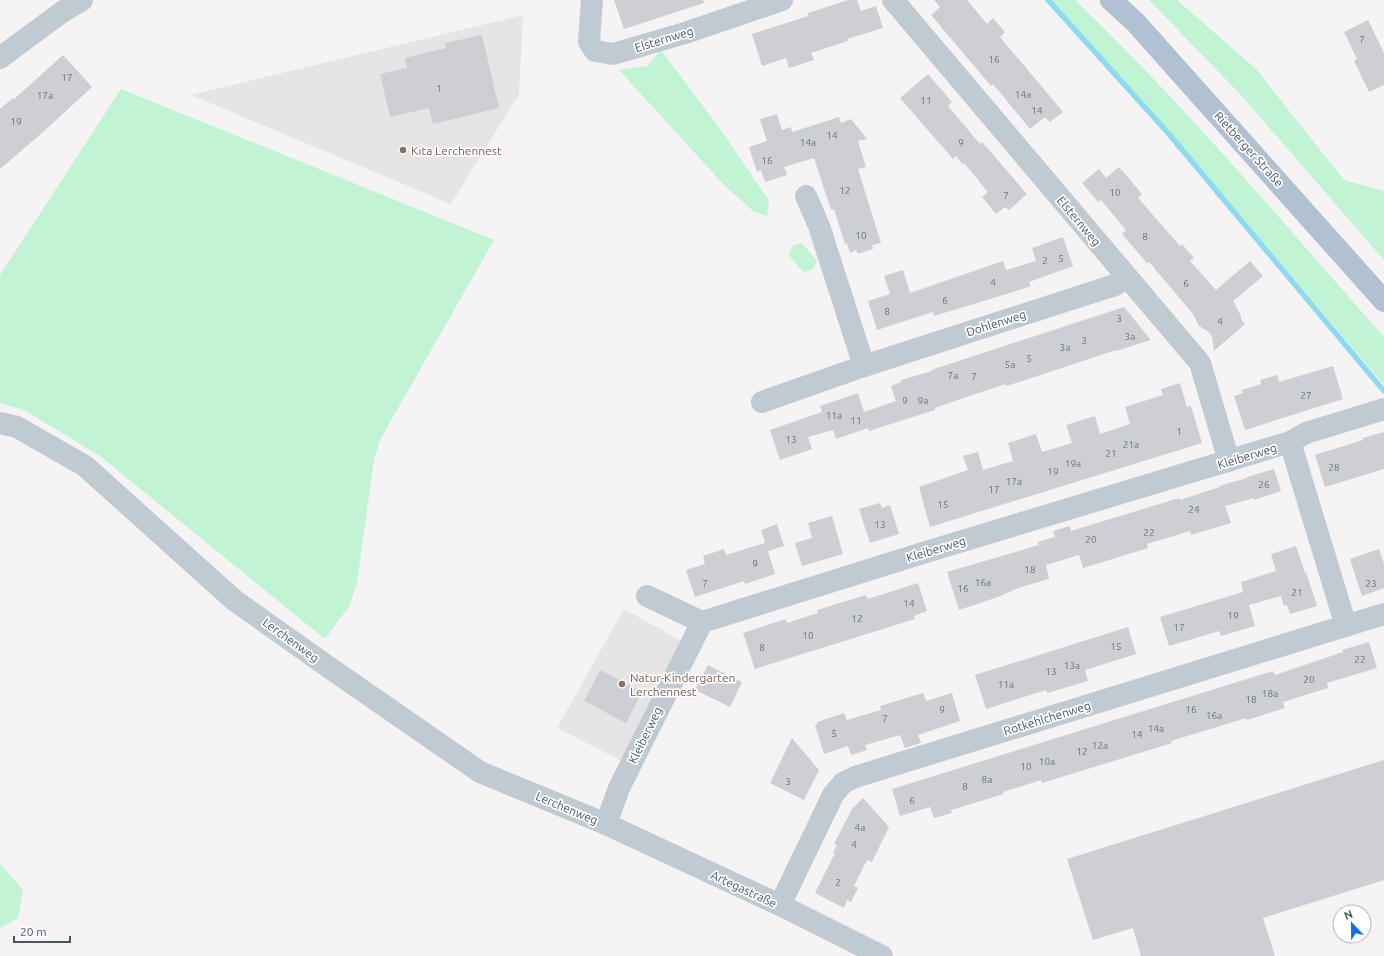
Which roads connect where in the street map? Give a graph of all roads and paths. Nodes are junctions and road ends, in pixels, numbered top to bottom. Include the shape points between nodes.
1 (82, 0) edge
2 (592, 0) edge
3 (782, 0) edge
4 (893, 0) edge
5 (1111, 0) edge
6 (0, 58) edge
7 (806, 196) dead end
8 (1127, 277) junction
9 (1384, 301) edge
10 (864, 366) junction
11 (762, 402) dead end
12 (1384, 409) edge
13 (0, 423) edge
14 (1290, 442) junction
15 (1229, 461) junction
16 (647, 596) dead end
17 (1384, 614) edge
18 (702, 622) junction
19 (1346, 626) junction
20 (606, 824) junction
21 (780, 905) junction
22 (882, 956) edge

1 - 6 street
2 - 3 street, Elsternweg via 589,42 595,51 613,54
4 - 8 street, Elsternweg
5 - 9 main road, Rietberger Straße via 1141,29
7 - 10 street via 819,226
8 - 10 street, Dohlenweg via 1115,285
8 - 15 street, Elsternweg via 1200,363
10 - 11 street, Dohlenweg
12 - 14 street, Kleiberweg via 1306,433
13 - 20 street, Lerchenweg via 17,427 85,466 234,600 480,772
14 - 15 street, Kleiberweg
14 - 19 street
15 - 18 street, Kleiberweg
16 - 18 street
17 - 19 street, Rotkehlchenweg
18 - 20 street, Kleiberweg via 619,788
19 - 21 street, Rotkehlchenweg via 855,777 843,783 833,795
20 - 21 street, Artegastraße
21 - 22 street, Artegastraße

